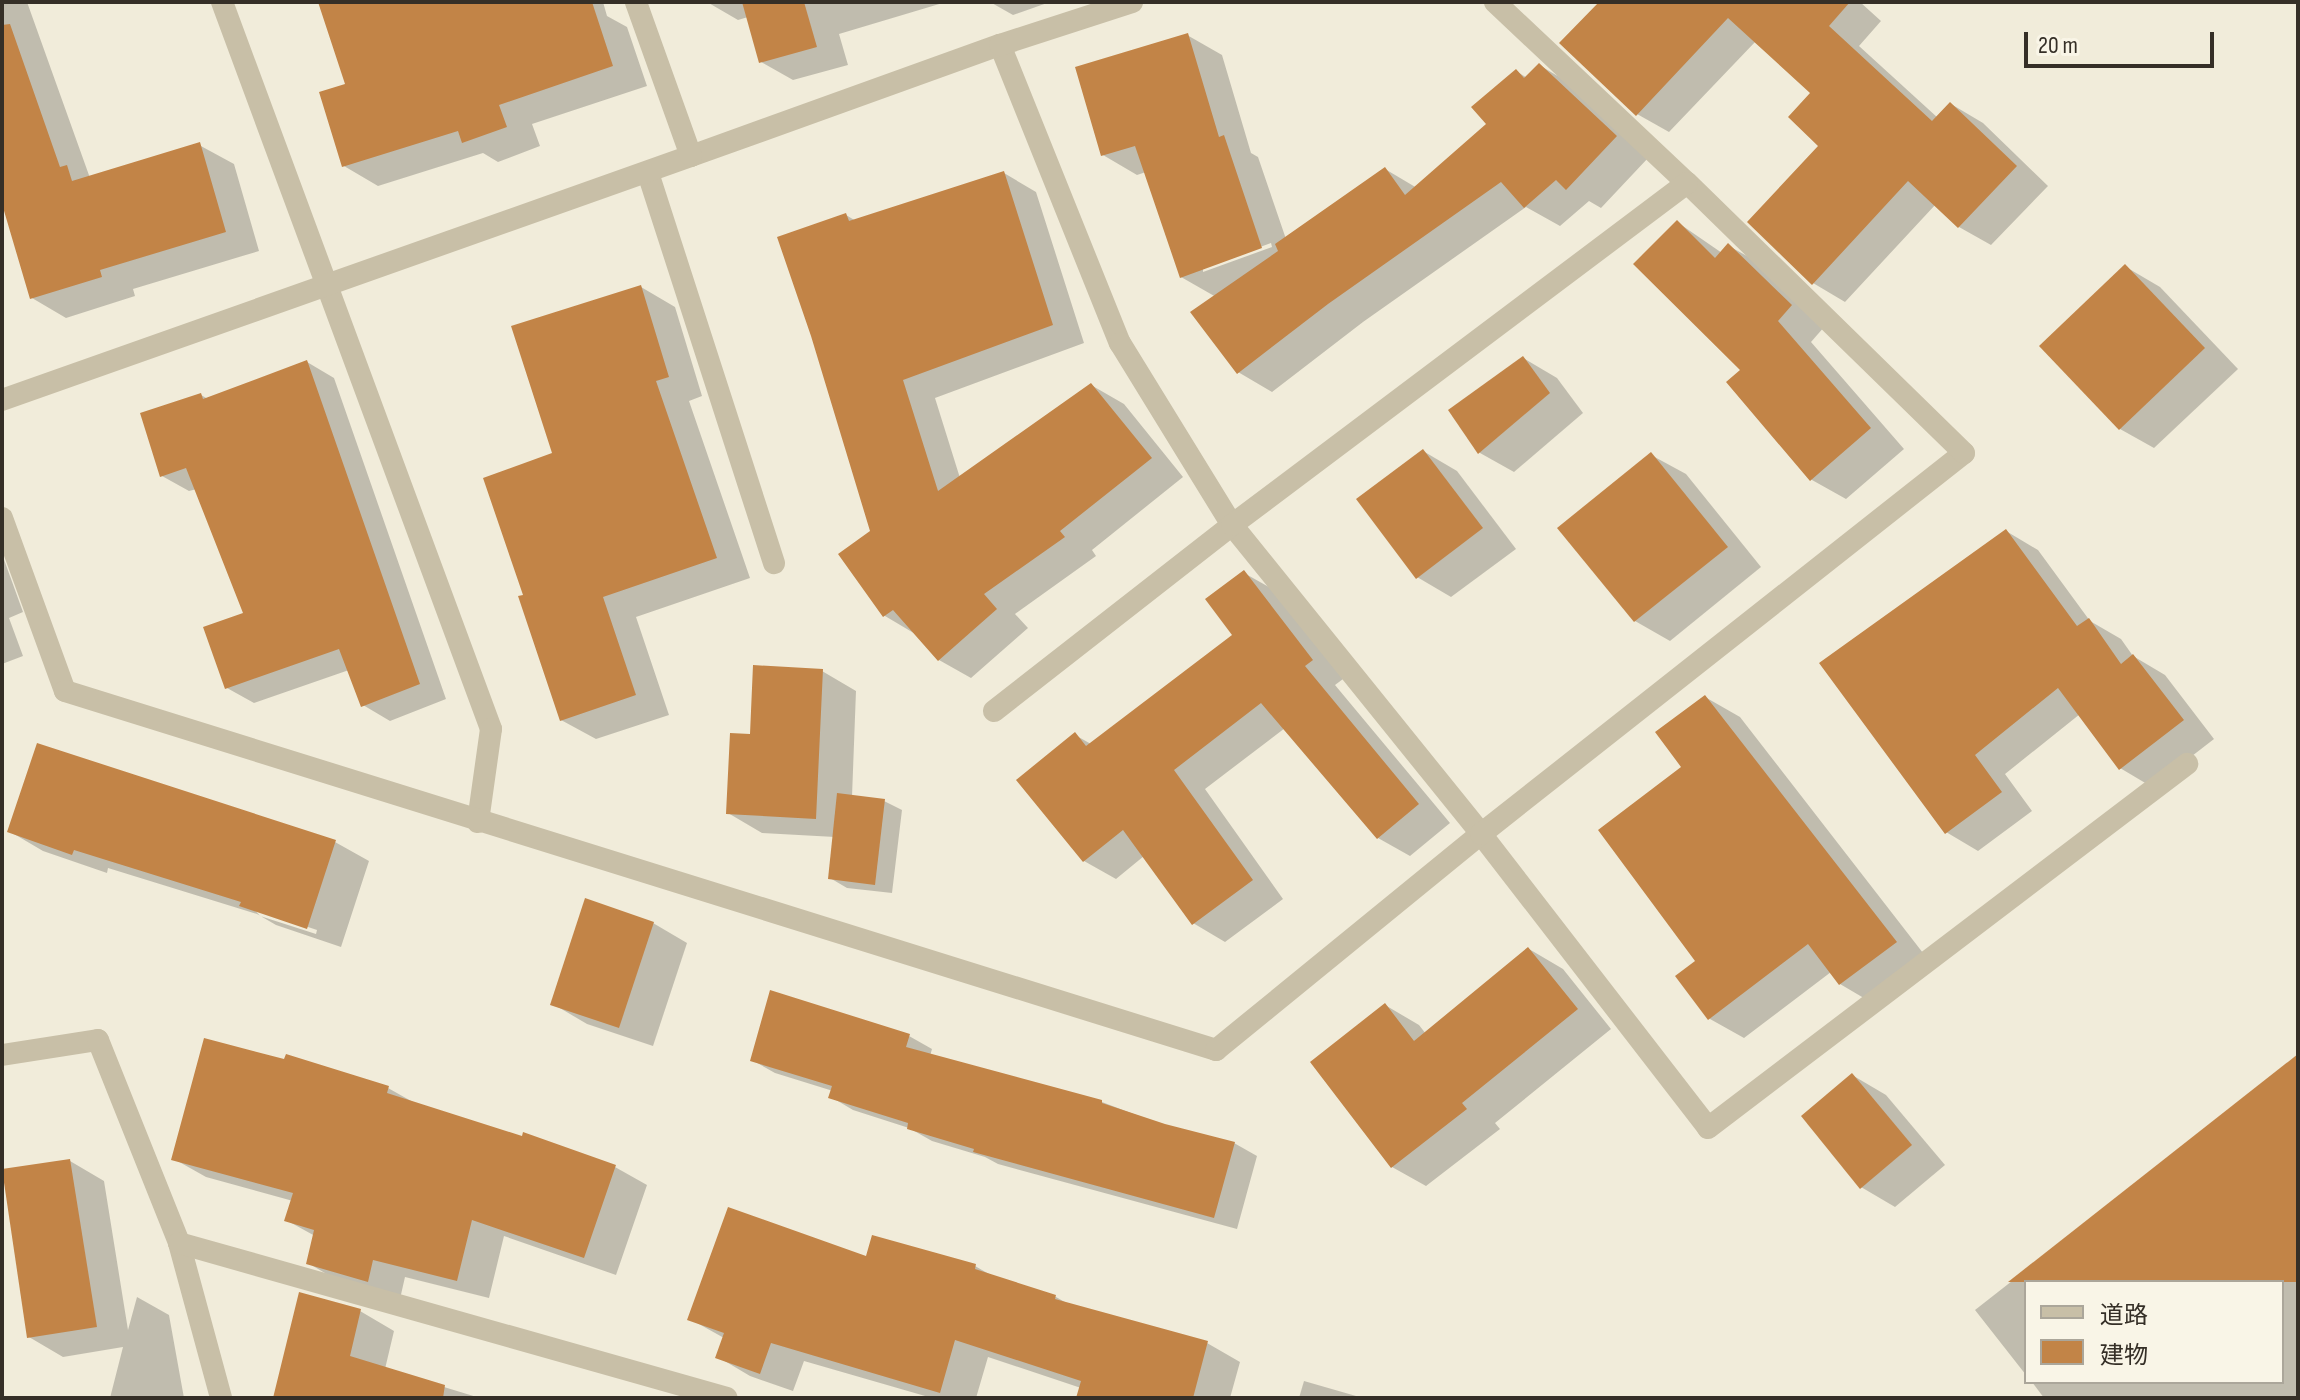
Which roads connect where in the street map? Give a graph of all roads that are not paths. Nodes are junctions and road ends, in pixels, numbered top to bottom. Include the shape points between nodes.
1 (222, 2) edge
2 (636, 2) edge
3 (1132, 2) edge
4 (1495, 2) edge
5 (1000, 45) junction
6 (691, 156) junction
7 (648, 173) junction
8 (1687, 183) junction
9 (326, 286) junction
10 (2, 400) edge
11 (2, 518) edge
12 (1232, 525) junction
13 (774, 563) dead end
14 (994, 711) dead end
15 (2187, 764) dead end
16 (478, 822) junction
17 (1481, 834) junction
18 (2, 1055) edge
19 (179, 1243) junction
20 (221, 1398) edge
21 (727, 1398) edge

1 - 9 street
2 - 6 street
3 - 5 street
4 - 8 street
5 - 6 street
5 - 12 street via 1120,343
6 - 7 street
7 - 9 street
7 - 13 street
8 - 12 street
8 - 17 street via 1964,453
9 - 10 street
9 - 16 street via 491,729
11 - 16 street via 65,691
12 - 14 street
12 - 17 street
15 - 17 street via 1708,1128
16 - 17 street via 1216,1050
18 - 19 street via 98,1040
19 - 20 street
19 - 21 street

